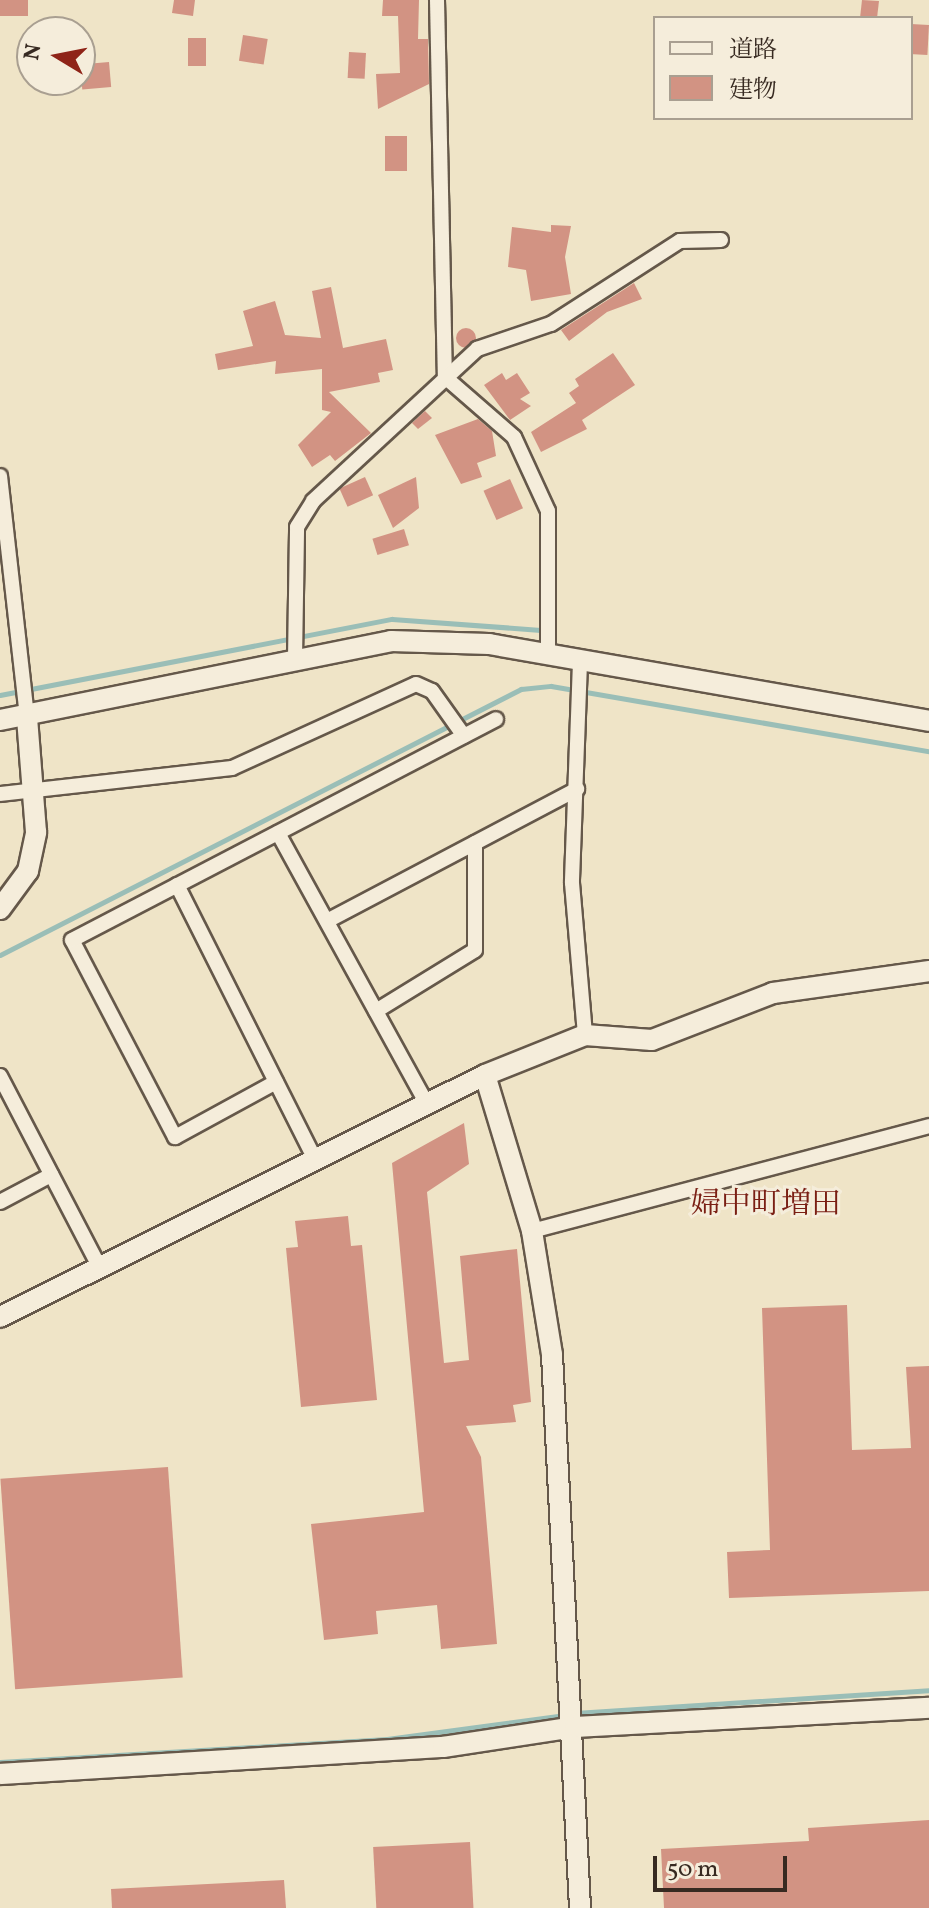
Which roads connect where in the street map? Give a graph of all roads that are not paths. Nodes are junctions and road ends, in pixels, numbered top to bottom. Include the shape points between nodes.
1 (437, 0) edge
2 (721, 240) dead end
3 (445, 377) junction
4 (0, 476) edge
5 (548, 654) junction
6 (295, 659) junction
7 (580, 662) junction
8 (27, 718) junction
9 (496, 719) dead end
10 (0, 720) edge
11 (929, 721) edge
12 (464, 736) junction
13 (577, 789) junction
14 (35, 790) junction
15 (0, 794) edge
16 (278, 833) junction
17 (475, 843) junction
18 (177, 885) junction
19 (0, 909) edge
20 (327, 921) junction
21 (929, 971) edge
22 (376, 1011) junction
23 (585, 1035) junction
24 (485, 1075) junction
25 (1, 1082) edge
26 (276, 1082) junction
27 (427, 1104) junction
28 (929, 1126) edge
29 (315, 1159) junction
30 (51, 1175) junction
31 (0, 1202) edge
32 (532, 1231) junction
33 (99, 1266) junction
34 (0, 1317) edge
35 (929, 1708) edge
36 (575, 1727) junction
37 (0, 1774) edge
38 (580, 1908) edge

1 - 3 street
2 - 3 street via 680,241 551,324 477,349
3 - 5 street via 514,437 548,511
3 - 6 street via 313,501 297,527
4 - 8 street
5 - 6 street via 391,641
5 - 7 street
6 - 8 street
7 - 11 street
7 - 13 street
8 - 10 street
8 - 14 street
9 - 12 street
12 - 14 street via 432,691 416,684 232,768
12 - 16 street
13 - 17 street
13 - 23 street via 572,883
14 - 15 street
14 - 19 street via 28,871
16 - 18 street
16 - 20 street
17 - 20 street
17 - 22 street via 475,950
18 - 26 street
18 - 26 street via 72,940 175,1137
20 - 22 street
21 - 23 street via 773,993 652,1040
22 - 27 street
23 - 24 street
24 - 27 street
24 - 32 street
25 - 30 street
26 - 29 street
27 - 29 street
28 - 32 street
29 - 33 street
30 - 31 street
30 - 33 street
32 - 36 street via 552,1355
33 - 34 street
35 - 36 street
36 - 37 street via 443,1747
36 - 38 street

